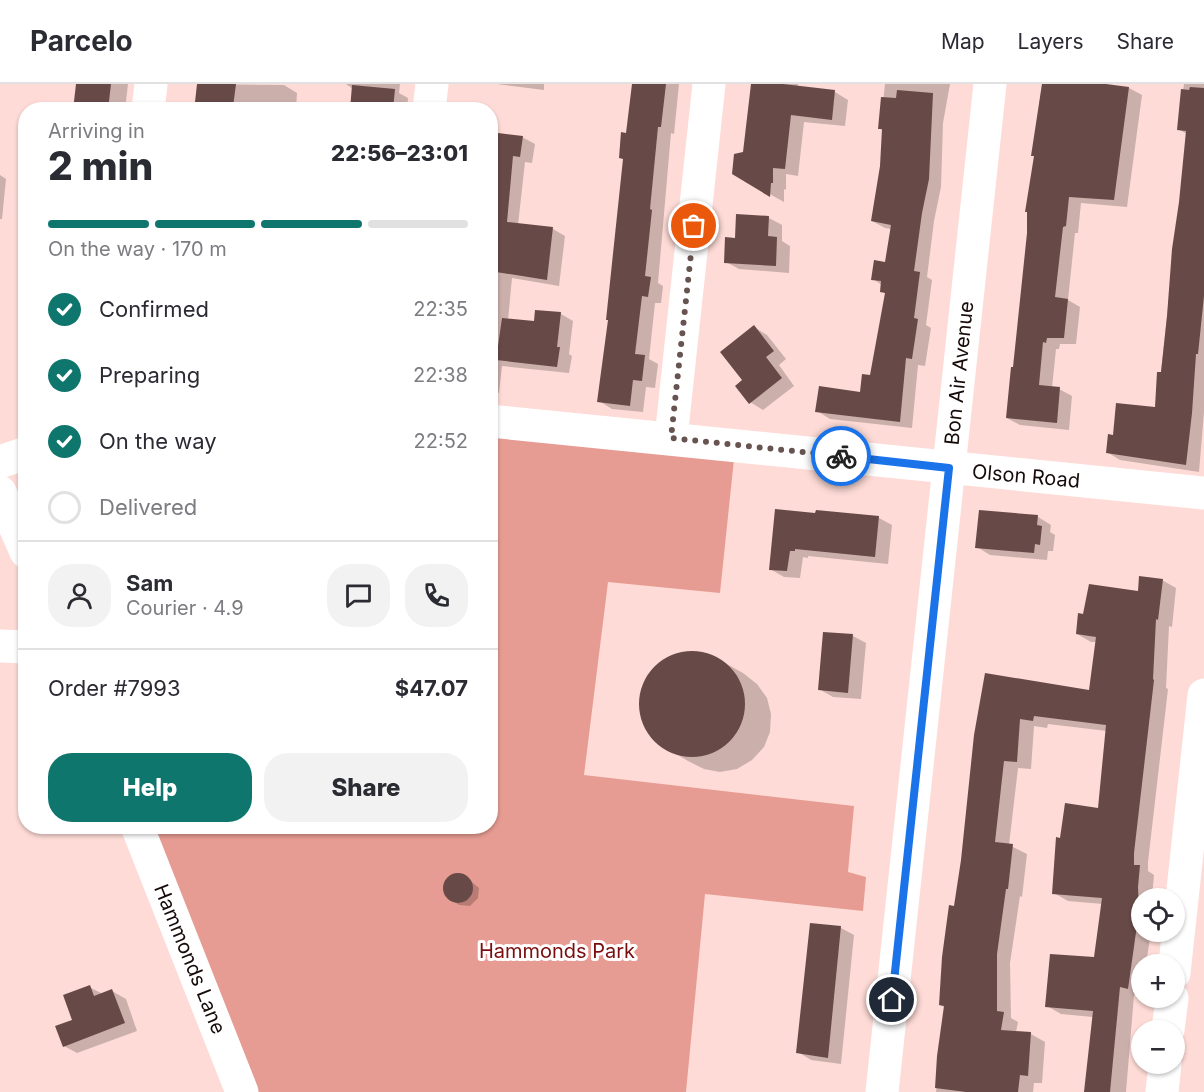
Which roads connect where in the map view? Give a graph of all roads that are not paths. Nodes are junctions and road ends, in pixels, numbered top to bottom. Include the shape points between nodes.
1 (151, 84) edge
2 (432, 84) edge
3 (709, 84) edge
4 (990, 84) edge
5 (149, 102) edge
6 (430, 102) edge
7 (498, 422) edge
8 (671, 438) junction
9 (18, 456) edge
10 (0, 462) edge
11 (949, 468) junction
12 (0, 492) edge
13 (1204, 493) edge
14 (18, 534) edge
15 (0, 646) edge
16 (18, 647) edge
17 (1204, 695) edge
18 (140, 834) edge
19 (1176, 954) edge
20 (1164, 1074) edge
21 (242, 1092) edge
22 (882, 1092) edge
23 (1162, 1092) edge

1 - 5 street
2 - 6 street
3 - 8 street
4 - 11 street, Bon Air Avenue
7 - 8 street, Olson Road
8 - 11 street, Olson Road
9 - 10 street
11 - 13 street, Olson Road
11 - 22 street, Bon Air Avenue
12 - 14 street
15 - 16 street
17 - 19 street
18 - 21 street, Hammonds Lane
20 - 23 street

